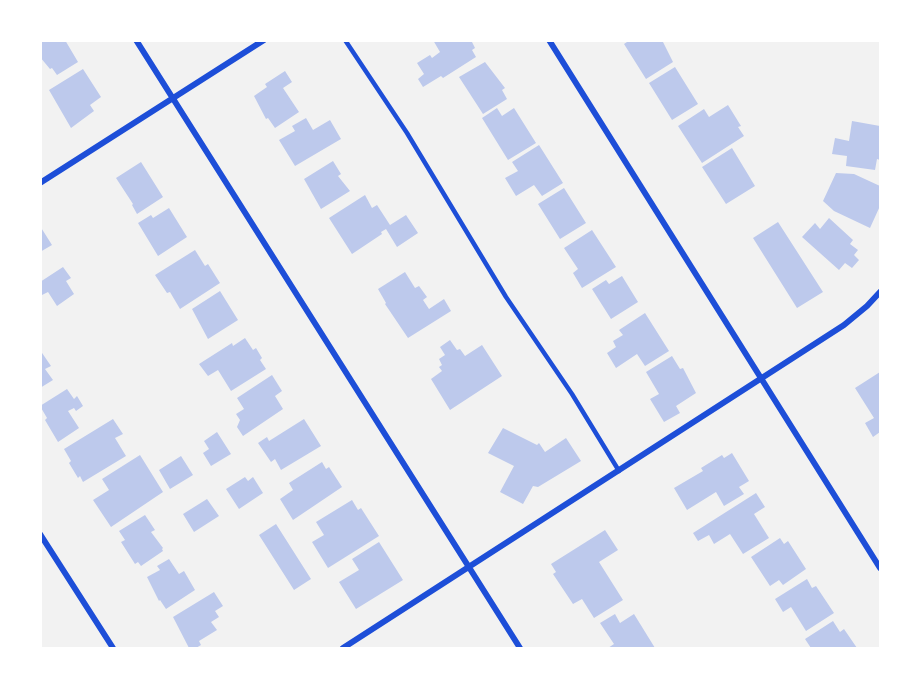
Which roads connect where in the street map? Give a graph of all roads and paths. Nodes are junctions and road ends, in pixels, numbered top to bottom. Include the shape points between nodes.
1 (136, 40) edge
2 (264, 40) edge
3 (345, 40) edge
4 (549, 40) edge
5 (173, 99) junction
6 (40, 183) edge
7 (880, 292) edge
8 (762, 379) junction
9 (620, 471) junction
10 (40, 534) edge
11 (468, 568) junction
12 (880, 568) edge
13 (113, 648) edge
14 (343, 648) edge
15 (520, 648) edge

1 - 5 street
2 - 5 street
3 - 9 lane
4 - 8 street
5 - 6 street
5 - 11 street
7 - 8 street via 844,326
8 - 9 street
8 - 12 street
9 - 11 street
10 - 13 street
11 - 14 street
11 - 15 street

